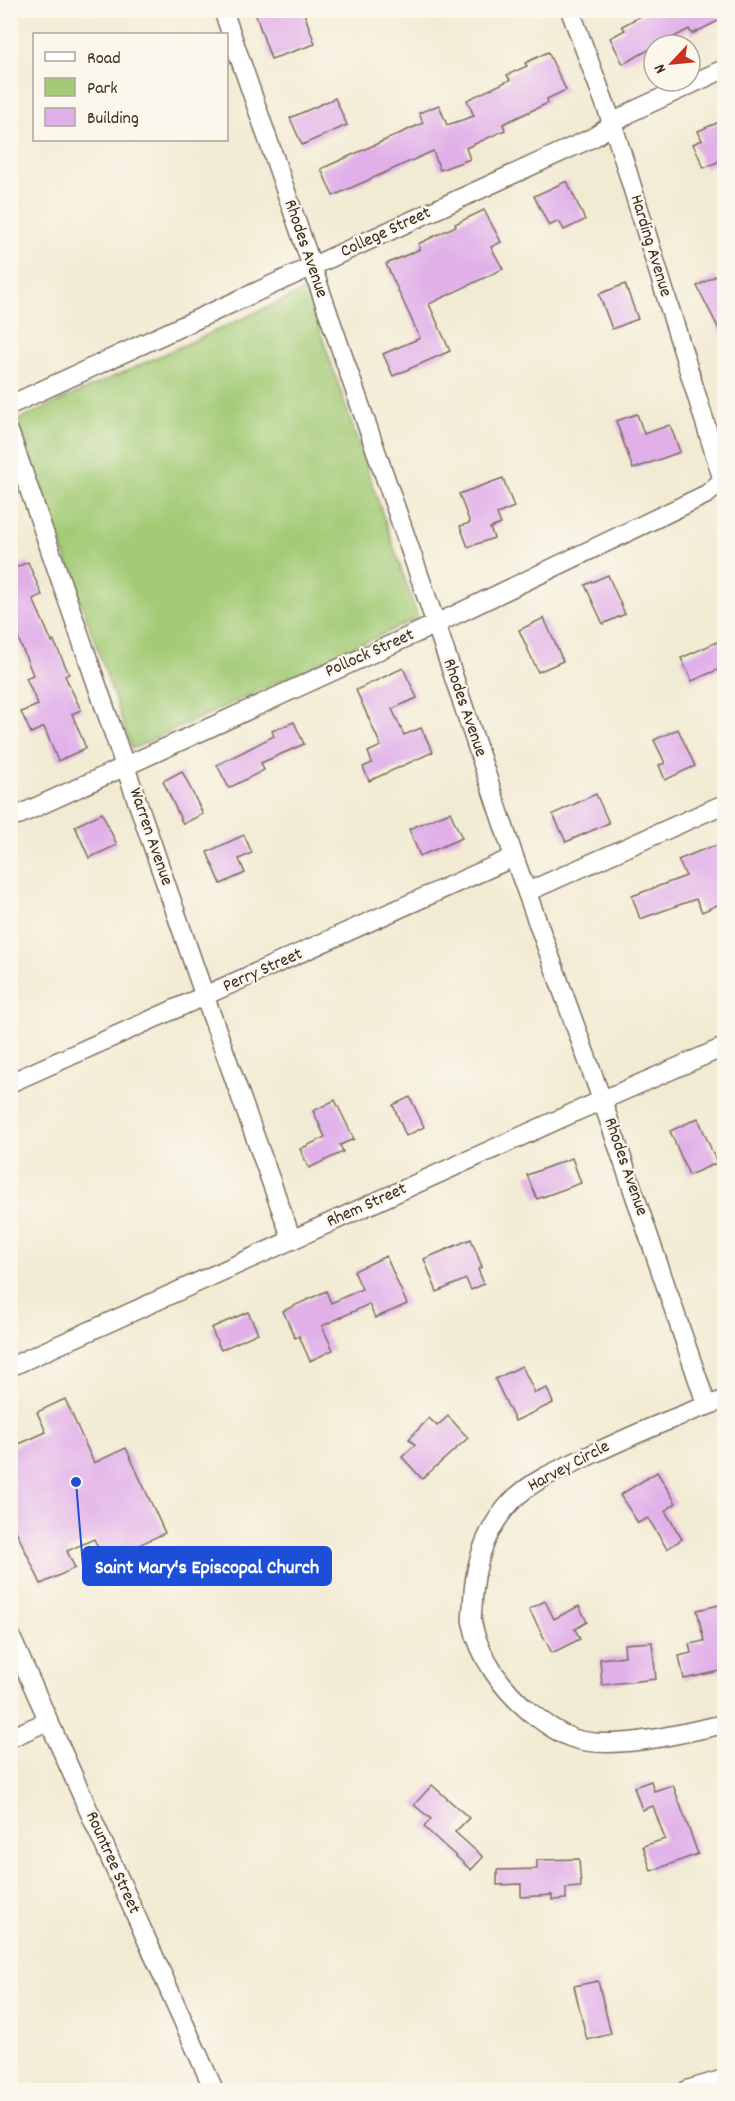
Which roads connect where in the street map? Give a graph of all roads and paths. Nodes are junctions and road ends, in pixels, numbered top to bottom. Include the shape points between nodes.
1 (223, 10) edge
2 (570, 10) edge
3 (724, 69) edge
4 (613, 125) junction
5 (311, 267) junction
6 (10, 405) edge
7 (10, 434) edge
8 (724, 481) edge
9 (436, 624) junction
10 (125, 766) junction
11 (724, 804) edge
12 (10, 819) edge
13 (514, 857) junction
14 (527, 892) junction
15 (205, 997) junction
16 (724, 1047) edge
17 (10, 1083) edge
18 (602, 1100) junction
19 (292, 1240) junction
20 (10, 1367) edge
21 (716, 1403) edge
22 (10, 1635) edge
23 (48, 1721) junction
24 (724, 1724) edge
25 (10, 1738) edge
26 (724, 2079) edge
27 (214, 2091) edge
28 (687, 2091) edge

1 - 5 street, Rhodes Avenue
2 - 4 street, Harding Avenue
3 - 4 street, College Street via 631,112
4 - 5 street, College Street via 594,138
4 - 8 street, Harding Avenue
5 - 6 street, College Street
5 - 9 street, Rhodes Avenue
7 - 10 street, Warren Avenue
8 - 9 street, Pollock Street via 707,494
9 - 10 street, Pollock Street
9 - 13 street, Rhodes Avenue
10 - 12 street, Pollock Street
10 - 15 street, Warren Avenue
11 - 14 street
13 - 14 street, Rhodes Avenue
13 - 15 street, Perry Street
14 - 18 street, Rhodes Avenue
15 - 17 street, Perry Street
15 - 19 street, Warren Avenue
16 - 18 street, Rhem Street
18 - 19 street, Rhem Street
18 - 21 street, Rhodes Avenue
19 - 20 street, Rhem Street
21 - 24 street, Harvey Circle via 616,1443 522,1491 490,1530 480,1552 472,1620 490,1665 516,1701 545,1724 573,1738 594,1743 625,1742
22 - 23 street, Rountree Street
23 - 25 street
23 - 27 street, Rountree Street
26 - 28 street

